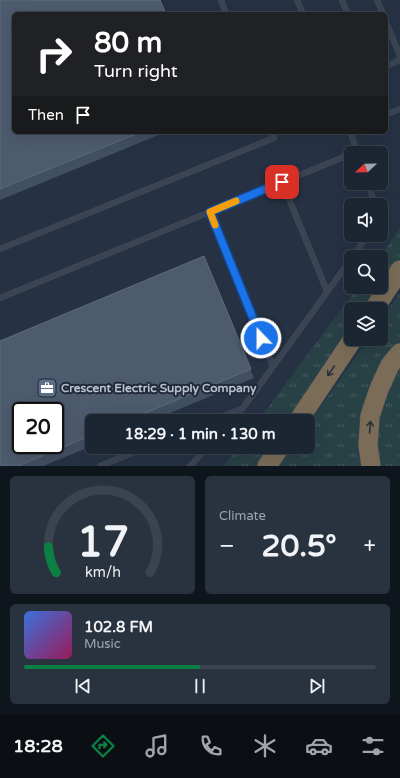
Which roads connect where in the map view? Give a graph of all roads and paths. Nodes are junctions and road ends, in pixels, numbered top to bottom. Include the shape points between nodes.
1 (221, 0) edge
2 (297, 0) edge
3 (342, 0) edge
4 (377, 0) edge
5 (225, 12) edge
6 (302, 12) edge
7 (347, 12) edge
8 (382, 12) edge
9 (388, 27) edge
10 (400, 56) edge
11 (400, 60) edge
12 (388, 65) edge
13 (400, 109) edge
14 (388, 114) edge
15 (273, 134) edge
16 (350, 134) edge
17 (353, 146) edge
18 (344, 157) edge
19 (282, 182) junction
20 (210, 212) junction
21 (0, 249) edge
22 (344, 269) edge
23 (400, 270) edge
24 (327, 291) junction
25 (0, 298) edge
26 (379, 302) edge
27 (348, 346) edge
28 (400, 353) edge
29 (272, 366) junction
30 (243, 408) junction
31 (228, 414) edge
32 (238, 414) edge
33 (303, 414) edge
34 (130, 454) edge
35 (201, 454) edge
36 (275, 454) edge
37 (100, 466) edge
38 (190, 466) edge
39 (267, 466) edge
40 (371, 466) edge

1 - 5 lane
2 - 6 lane
3 - 7 lane
4 - 8 lane
9 - 10 lane
11 - 12 lane
13 - 14 lane
15 - 21 lane via 274,138
16 - 17 lane
18 - 19 lane
19 - 20 lane
19 - 24 lane
20 - 25 lane
20 - 29 lane
22 - 24 lane
23 - 26 highway
24 - 29 lane
27 -> 33 highway
40 -> 28 highway via 368,445 370,416 390,365
29 - 30 lane
30 - 31 lane
30 - 32 lane
34 - 37 lane
35 - 38 lane
36 - 39 highway

